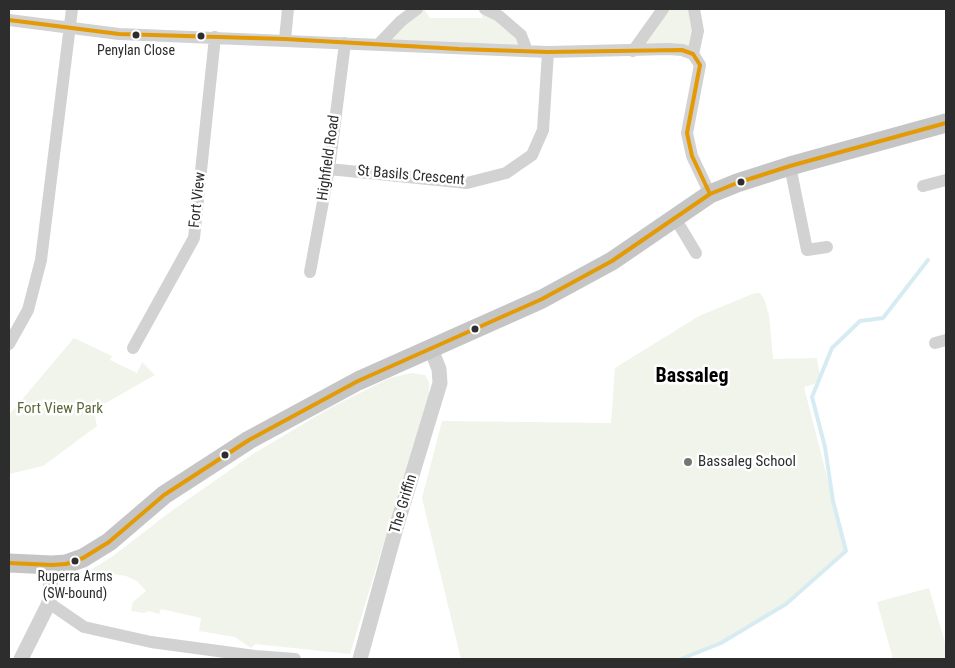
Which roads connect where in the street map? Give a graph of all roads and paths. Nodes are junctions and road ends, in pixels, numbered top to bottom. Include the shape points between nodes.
1 (72, 9) edge
2 (288, 9) edge
3 (417, 9) edge
4 (485, 9) edge
5 (663, 9) edge
6 (694, 9) edge
7 (9, 20) edge
8 (70, 28) junction
9 (215, 37) junction
10 (285, 40) junction
11 (345, 43) junction
12 (379, 44) junction
13 (527, 51) junction
14 (633, 51) junction
15 (548, 52) junction
16 (693, 54) junction
17 (946, 123) edge
18 (790, 166) junction
19 (329, 168) junction
20 (946, 180) edge
21 (923, 186) dead end
22 (710, 194) junction
23 (675, 218) junction
24 (827, 247) dead end
25 (696, 253) dead end
26 (310, 272) dead end
27 (9, 344) edge
28 (133, 348) dead end
29 (431, 349) junction
30 (9, 563) edge
31 (52, 565) junction
32 (48, 603) junction
33 (21, 659) edge
34 (295, 659) edge
35 (360, 659) edge

1 - 8 street
2 - 10 street
3 - 12 street
4 - 13 street via 499,16 521,35
5 - 14 street
6 - 16 street via 698,31
7 - 8 street
8 - 9 street via 119,34
8 - 27 street via 41,260 28,310
9 - 10 street
9 - 28 street, Fort View via 194,238
10 - 11 street
11 - 12 street
11 - 19 street, Highfield Road
12 - 13 street
13 - 15 street
14 - 15 street
14 - 16 street via 668,49
15 - 19 street, St Basils Crescent via 543,130 532,155 506,173 467,183
16 - 22 street via 700,64 686,133 692,156
17 - 18 main road
18 - 22 main road
18 - 24 street via 807,250
19 - 26 street, Highfield Road
20 - 21 street
22 - 23 main road
23 - 25 street
23 - 29 main road via 612,261 542,299
29 - 31 main road via 358,382 249,440 164,495 102,546 83,558
29 - 35 street, The Griffin via 439,369 440,383
30 - 31 main road
31 - 32 street
32 - 33 street
32 - 34 street via 91,629 151,642

